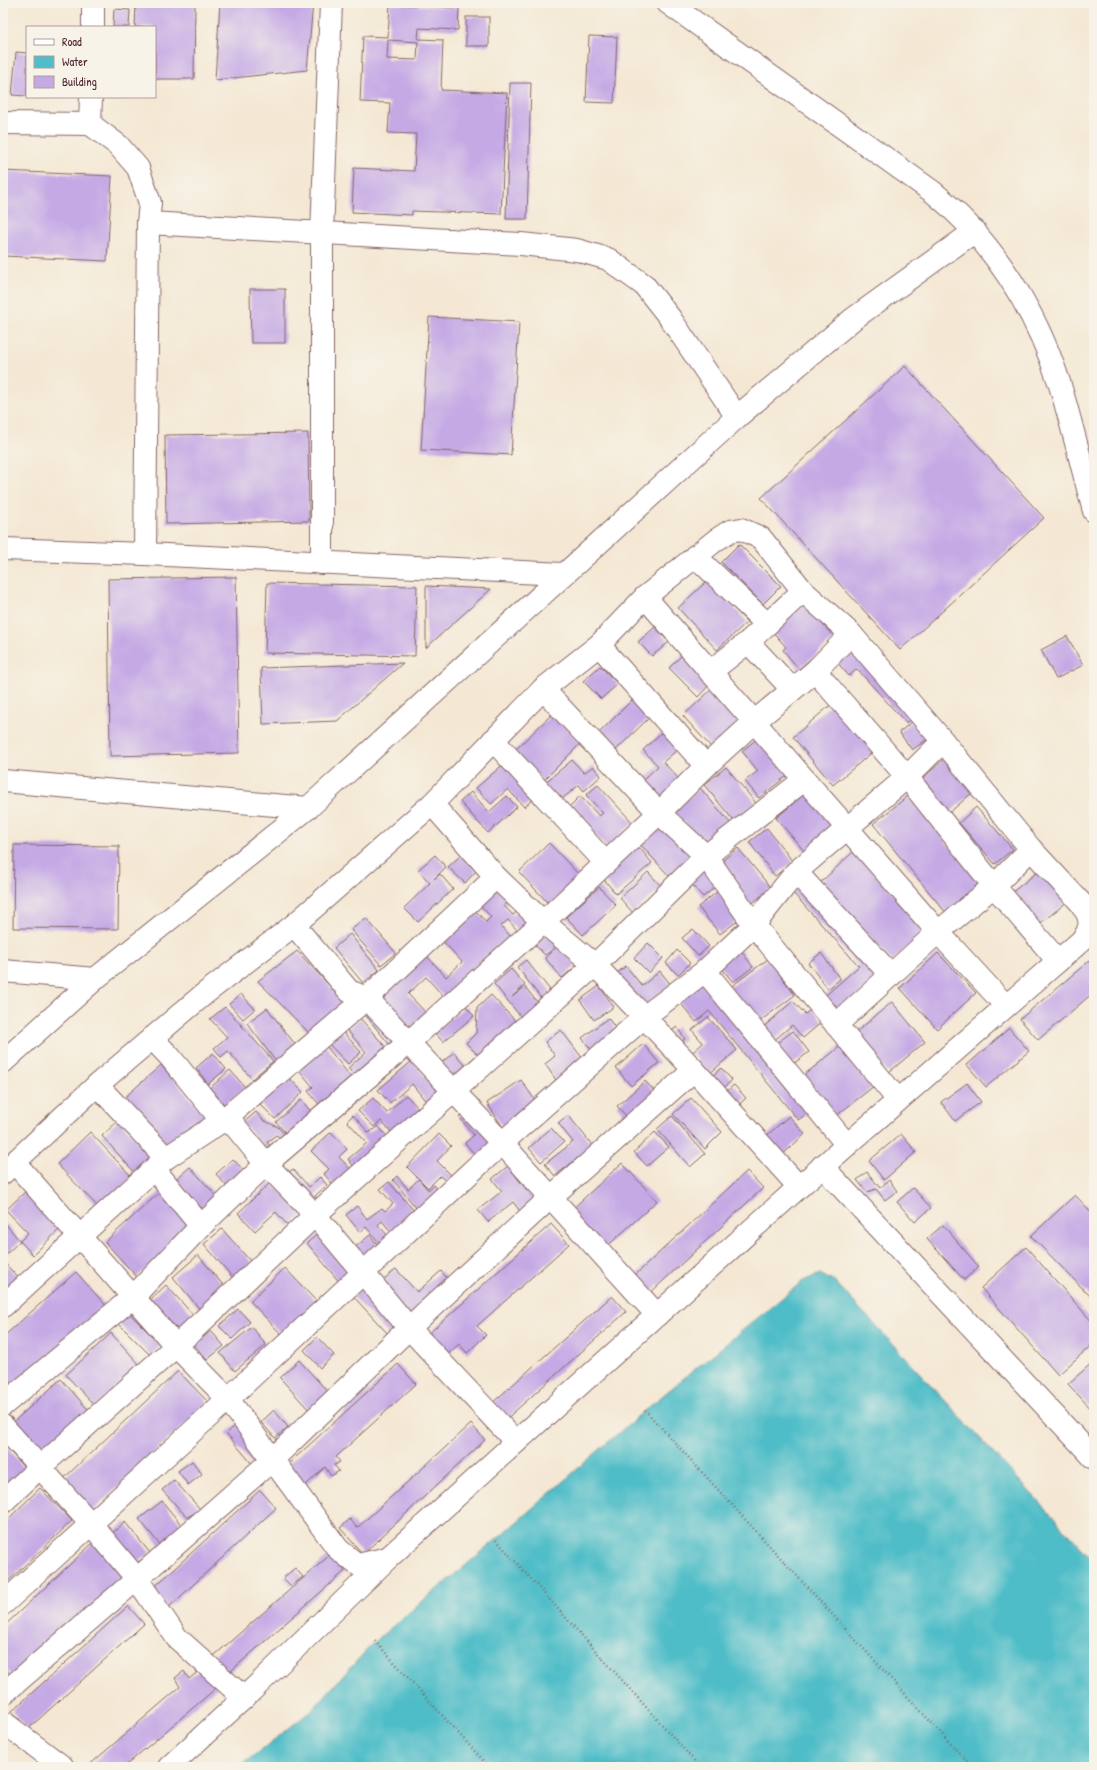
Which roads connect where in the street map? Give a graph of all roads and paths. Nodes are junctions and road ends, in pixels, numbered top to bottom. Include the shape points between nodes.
1 (93, 3) edge
2 (331, 3) edge
3 (668, 3) edge
4 (93, 26) edge
5 (91, 98) edge
6 (3, 123) edge
7 (90, 124) junction
8 (148, 223) junction
9 (975, 231) junction
10 (322, 234) junction
11 (737, 417) junction
12 (1094, 511) edge
13 (3, 549) edge
14 (145, 554) junction
15 (695, 556) junction
16 (322, 563) junction
17 (563, 574) junction
18 (803, 591) junction
19 (645, 598) junction
20 (767, 624) junction
21 (851, 634) junction
22 (748, 642) junction
23 (599, 645) junction
24 (815, 671) junction
25 (710, 672) junction
26 (543, 689) junction
27 (792, 689) junction
28 (754, 722) junction
29 (493, 740) junction
30 (944, 741) junction
31 (706, 766) junction
32 (907, 777) junction
33 (804, 780) junction
34 (3, 781) edge
35 (432, 804) junction
36 (308, 808) junction
37 (659, 813) junction
38 (846, 828) junction
39 (1032, 849) junction
40 (706, 856) junction
41 (605, 862) junction
42 (796, 872) junction
43 (496, 877) junction
44 (994, 886) junction
45 (543, 922) junction
46 (294, 925) junction
47 (754, 925) junction
48 (938, 932) junction
49 (1058, 961) junction
50 (595, 965) junction
51 (3, 971) edge
52 (705, 971) junction
53 (891, 976) junction
54 (95, 979) junction
55 (367, 998) junction
56 (1006, 1006) junction
57 (644, 1017) junction
58 (836, 1025) junction
59 (152, 1038) junction
60 (409, 1042) junction
61 (3, 1062) edge
62 (694, 1070) junction
63 (97, 1085) junction
64 (453, 1091) junction
65 (898, 1100) junction
66 (222, 1121) junction
67 (502, 1143) junction
68 (847, 1145) junction
69 (160, 1164) junction
70 (266, 1164) junction
71 (822, 1166) junction
72 (9, 1168) edge
73 (799, 1186) junction
74 (550, 1198) junction
75 (315, 1215) junction
76 (201, 1226) junction
77 (79, 1236) junction
78 (362, 1273) junction
79 (133, 1297) junction
80 (3, 1306) edge
81 (657, 1315) junction
82 (410, 1328) junction
83 (176, 1346) junction
84 (228, 1399) junction
85 (3, 1405) edge
86 (645, 1410) dead end
87 (3, 1426) edge
88 (516, 1442) junction
89 (1094, 1458) edge
90 (272, 1460) junction
91 (39, 1468) junction
92 (3, 1502) edge
93 (91, 1524) junction
94 (496, 1540) dead end
95 (388, 1558) junction
96 (137, 1579) junction
97 (3, 1604) edge
98 (374, 1641) dead end
99 (3, 1694) edge
100 (244, 1698) junction
101 (3, 1722) edge
102 (63, 1767) edge
103 (168, 1767) edge
104 (489, 1767) edge
105 (700, 1767) edge
106 (972, 1767) edge

1 - 4 street
2 - 10 street
3 - 9 street via 933,192
5 - 7 street
6 - 7 street
7 - 8 street via 118,145 138,168 150,203
8 - 10 street
8 - 14 street
9 - 11 street via 853,319
9 - 12 street via 996,256 1039,329 1059,381
10 - 11 street via 521,244 577,250 608,259 644,285 670,318
10 - 16 street
11 - 17 street
13 - 14 street
14 - 16 street
15 - 18 street via 730,531 741,528 761,538
15 - 19 street
15 - 20 street
16 - 17 street
17 - 36 street
18 - 20 street
18 - 21 street
19 - 23 street
19 - 25 street
20 - 22 street
21 - 24 street
21 - 30 street
22 - 25 street
22 - 27 street
23 - 26 street
23 - 31 street
24 - 27 street
24 - 32 street
25 - 28 street
26 - 29 street
26 - 37 street
27 - 28 street
28 - 31 street
28 - 33 street
29 - 35 street
29 - 41 street
30 - 32 street
30 - 39 street
31 - 37 street
32 - 38 street
32 - 44 street
33 - 38 street
33 - 40 street
34 - 36 street
35 - 43 street
35 - 46 street
36 - 54 street
37 - 40 street
37 - 41 street
38 - 42 street
38 - 48 street
39 - 44 street
39 - 49 street via 1088,915 1090,924 1087,933
40 - 47 street
40 - 50 street
41 - 45 street
42 - 47 street
42 - 53 street
43 - 45 street
43 - 55 street
44 - 48 street
44 - 49 street
45 - 50 street
45 - 60 street
46 - 55 street via 349,991
46 - 59 street
47 - 52 street
47 - 58 street
48 - 53 street
48 - 56 street
49 - 56 street
50 - 57 street
50 - 64 street
51 - 54 street
52 - 57 street
52 - 68 street
53 - 58 street
54 - 61 street
55 - 60 street
55 - 66 street
56 - 65 street
57 - 62 street
57 - 67 street
58 - 65 street
59 - 63 street
59 - 66 street
60 - 64 street
60 - 70 street
62 - 73 street
62 - 74 street
63 - 69 street
63 - 72 street
64 - 67 street
64 - 75 street
65 - 68 street
66 - 69 street
66 - 70 street via 234,1125
67 - 74 street
67 - 78 street
68 - 71 street
69 - 76 street
69 - 77 street
70 - 75 street
70 - 76 street
71 - 73 street
71 - 89 street
72 - 77 street
73 - 81 street
74 - 81 street
74 - 82 street
75 - 78 street
75 - 83 street
76 - 79 street
77 - 79 street
77 - 80 street via 44,1271
78 - 82 street
78 - 84 street
79 - 83 street
79 - 85 street
81 - 88 street
82 - 88 street
82 - 90 street
83 - 84 street
83 - 91 street
84 - 90 street
84 - 93 street
86 - 106 path
87 - 91 street
88 - 95 street
90 - 95 street via 338,1549 358,1565
90 - 96 street
91 - 92 street
91 - 93 street
93 - 96 street
93 - 97 street
94 - 105 path
95 - 100 street
96 - 99 street
96 - 100 street via 177,1638
98 - 104 path
100 - 103 street
101 - 102 street

